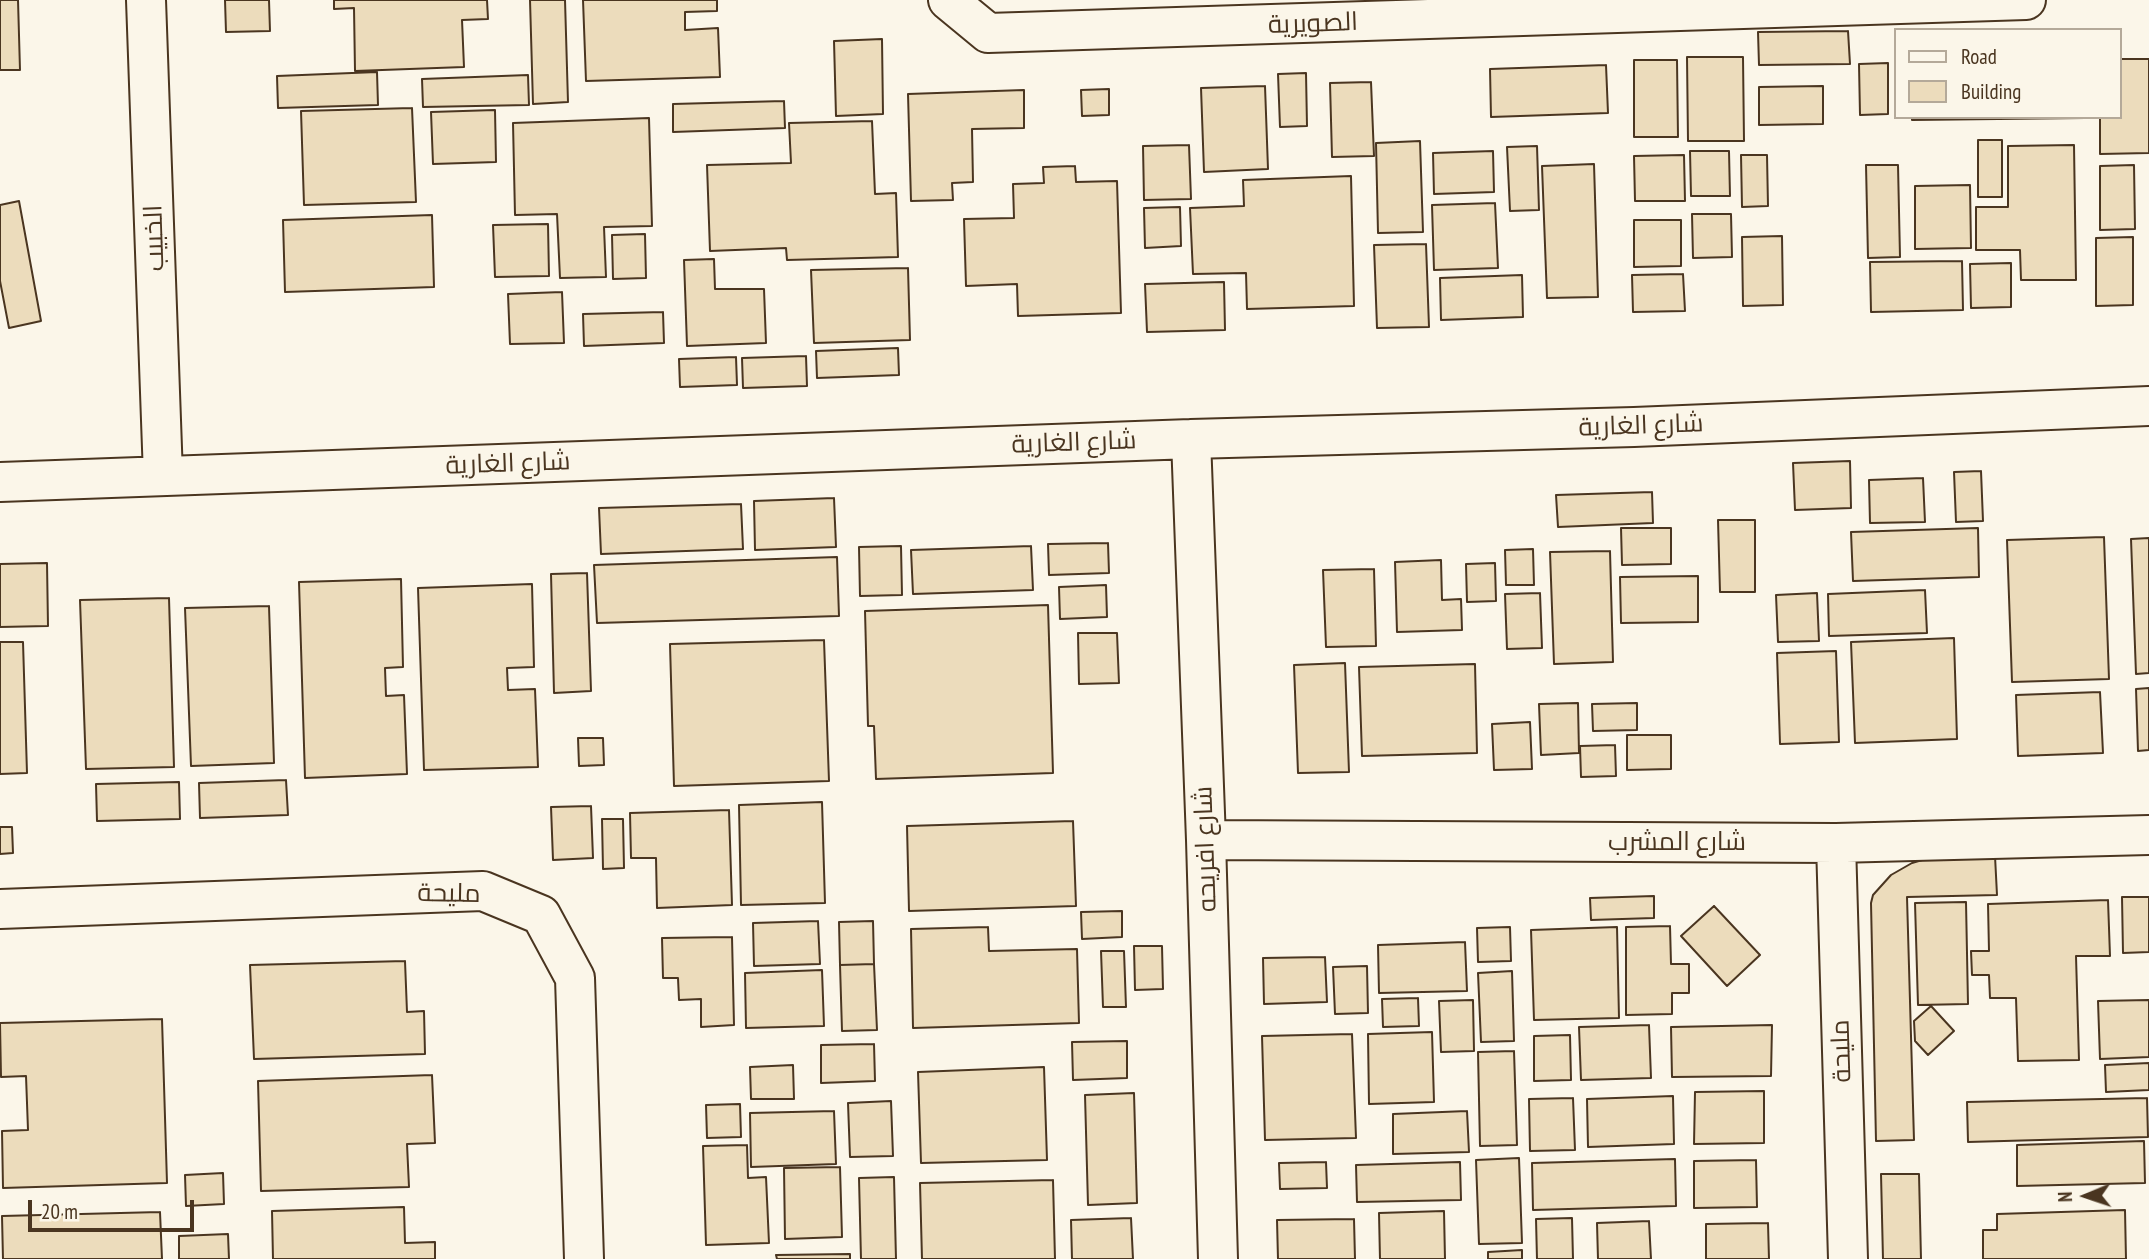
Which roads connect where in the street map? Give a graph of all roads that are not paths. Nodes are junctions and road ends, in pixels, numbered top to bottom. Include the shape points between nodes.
1 (146, 0) edge
2 (948, 0) edge
3 (2026, 0) edge
4 (1857, 3) edge
5 (1611, 7) edge
6 (2149, 405) edge
7 (1191, 439) junction
8 (163, 477) junction
9 (0, 482) edge
10 (2149, 835) edge
11 (1206, 840) junction
12 (1836, 844) junction
13 (0, 909) edge
14 (584, 1259) edge
15 (1218, 1259) edge
16 (1847, 1259) edge

1 - 8 street, الخبيب
2 - 5 street, الصويرية via 988,33
3 - 4 street, الصويرية
4 - 5 street, الصويرية
6 - 7 street, شارع الغارية via 1634,427
7 - 8 street, شارع الغارية
7 - 11 street, شارع افريحه
8 - 9 street, شارع الغارية
10 - 12 street, شارع المشرب
11 - 12 street, شارع المشرب
11 - 15 street, شارع افريحه
12 - 16 street, مليحة
13 - 14 street, مليحة via 483,891 541,915 575,978

